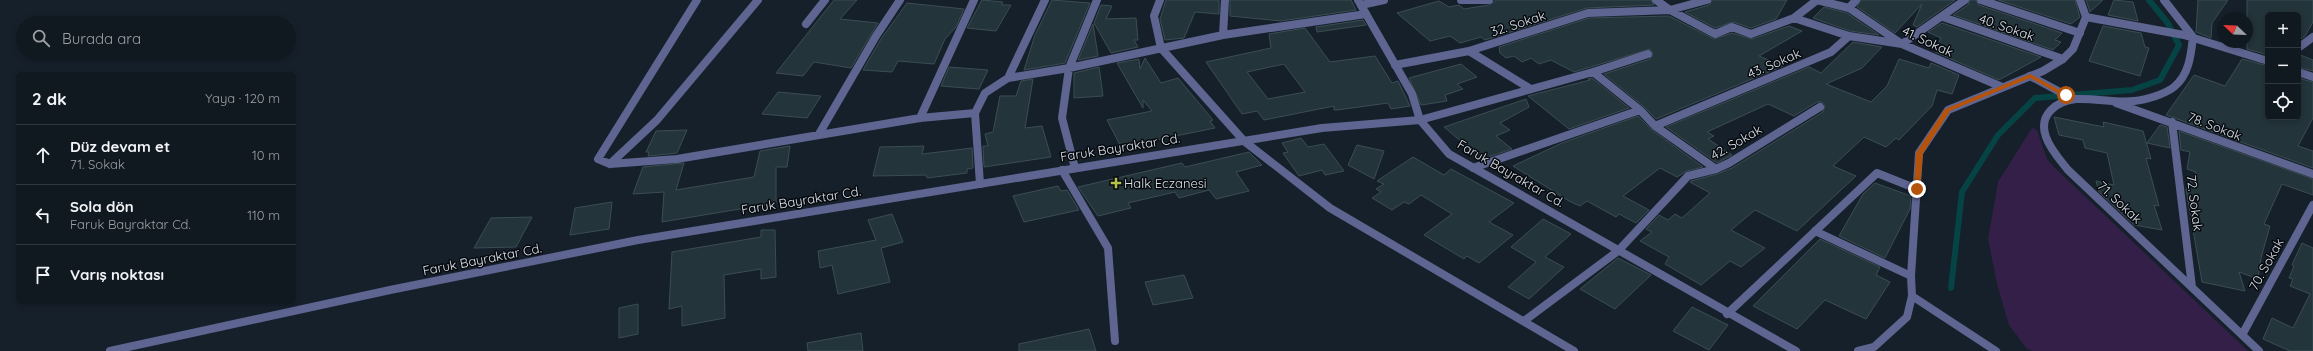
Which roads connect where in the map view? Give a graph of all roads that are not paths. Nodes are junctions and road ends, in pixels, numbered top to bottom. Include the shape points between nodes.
1 (697, 0) edge
2 (758, 0) edge
3 (825, 0) edge
4 (900, 0) edge
5 (974, 0) edge
6 (1045, 0) edge
7 (1097, 0) edge
8 (1160, 0) edge
9 (1225, 0) edge
10 (1384, 0) edge
11 (1461, 0) edge
12 (1489, 0) edge
13 (1656, 0) edge
14 (1707, 0) edge
15 (1856, 0) edge
16 (1965, 0) edge
17 (1981, 0) edge
18 (2080, 0) edge
19 (2164, 0) edge
20 (1360, 2) edge
21 (1849, 8) junction
22 (1670, 10) junction
23 (1366, 14) junction
24 (1943, 17) junction
25 (2086, 17) junction
26 (1794, 18) junction
27 (806, 24) dead end
28 (2080, 33) junction
29 (1223, 35) junction
30 (1849, 36) junction
31 (2193, 37) junction
32 (2313, 37) edge
33 (1902, 44) junction
34 (2301, 46) edge
35 (1161, 48) junction
36 (1469, 51) junction
37 (1648, 54) dead end
38 (2063, 59) junction
39 (2265, 60) edge
40 (1395, 65) junction
41 (1069, 68) junction
42 (1593, 72) junction
43 (2301, 73) edge
44 (2030, 76) junction
45 (2313, 77) edge
46 (1008, 78) junction
47 (2002, 87) junction
48 (1529, 88) junction
49 (2069, 97) junction
50 (2108, 100) junction
51 (1820, 107) dead end
52 (1640, 110) junction
53 (975, 113) junction
54 (920, 118) junction
55 (1420, 120) junction
56 (2172, 122) junction
57 (1655, 126) junction
58 (818, 134) junction
59 (1244, 141) junction
60 (610, 164) junction
61 (1075, 168) junction
62 (1473, 168) junction
63 (1716, 169) junction
64 (1062, 170) junction
65 (2313, 174) edge
66 (980, 184) junction
67 (1917, 189) junction
68 (2313, 205) edge
69 (1815, 231) junction
70 (1618, 251) junction
71 (1911, 276) junction
72 (2192, 287) junction
73 (1912, 296) junction
74 (1727, 314) junction
75 (1524, 321) junction
76 (2242, 335) junction
77 (1115, 341) dead end
78 (110, 351) edge
79 (1574, 351) edge
80 (1796, 351) edge
81 (1858, 351) edge
82 (1996, 351) edge
83 (2259, 351) edge

1 - 60 street via 598,159
2 - 60 street via 656,120
3 - 27 street
4 - 58 street
5 - 54 street
6 - 46 street
7 - 41 street
8 - 35 street via 1154,16
9 - 29 street
10 - 20 street
11 - 12 street
13 - 22 street
14 - 22 street, 32. Sokak
15 - 21 street
16 - 24 street
17 - 28 street
18 - 25 street
19 - 31 street
20 - 23 street
21 - 26 street via 1817,0
21 - 33 street, 41. Sokak
22 - 26 street via 1714,34 1732,27 1751,34
22 - 36 street, 32. Sokak via 1588,13
23 - 29 street
23 - 40 street
24 - 33 street
24 - 38 street, 40. Sokak
25 - 28 street
25 - 31 street
26 - 30 street
28 - 38 street via 2073,49
29 - 35 street
30 - 33 street
30 - 57 street, 43. Sokak via 1831,52
31 - 39 street
31 - 50 street via 2190,66 2174,88 2135,101
32 - 34 street
33 - 47 street, 41. Sokak
35 - 41 street
35 - 59 street
36 - 40 street, 32. Sokak
36 - 48 street
37 - 42 street
38 - 44 street
40 - 55 street via 1412,94
41 - 46 street
41 - 61 street via 1062,118
42 - 48 street
42 - 52 street
43 - 45 street
44 - 47 street
44 - 49 street
46 - 53 street via 985,93
47 - 67 street via 1948,110 1919,153
48 - 55 street
49 - 50 street
49 - 72 street, 71. Sokak via 2055,103 2046,113 2045,135 2068,170
50 - 56 street, 78. Sokak
51 - 63 street, 42. Sokak
52 - 57 street
52 - 62 street
53 - 54 street
53 - 66 street
54 - 58 street
55 - 59 street, Faruk Bayraktar Cd. via 1322,128
55 - 62 street, Faruk Bayraktar Cd. via 1449,154
56 - 65 street, 78. Sokak
56 - 72 street, 72. Sokak
57 - 63 street
58 - 60 street via 677,159
59 - 61 street, Faruk Bayraktar Cd.
59 - 75 street via 1330,208
61 - 64 street, Faruk Bayraktar Cd.
62 - 70 street, Faruk Bayraktar Cd.
63 - 70 street, 42. Sokak via 1688,176
64 - 66 street, Faruk Bayraktar Cd.
64 - 77 street via 1108,248
66 - 78 street, Faruk Bayraktar Cd. via 638,240 390,290
67 - 69 street via 1877,173
67 - 71 street
68 - 76 street, 70. Sokak
69 - 71 street
69 - 74 street
70 - 74 street, Faruk Bayraktar Cd.
70 - 75 street, 42. Sokak
71 - 73 street
72 - 76 street, 71. Sokak
73 - 81 street via 1907,317 1874,347
73 - 82 street
74 - 80 street, Faruk Bayraktar Cd.
75 - 79 street
76 - 83 street, 71. Sokak

